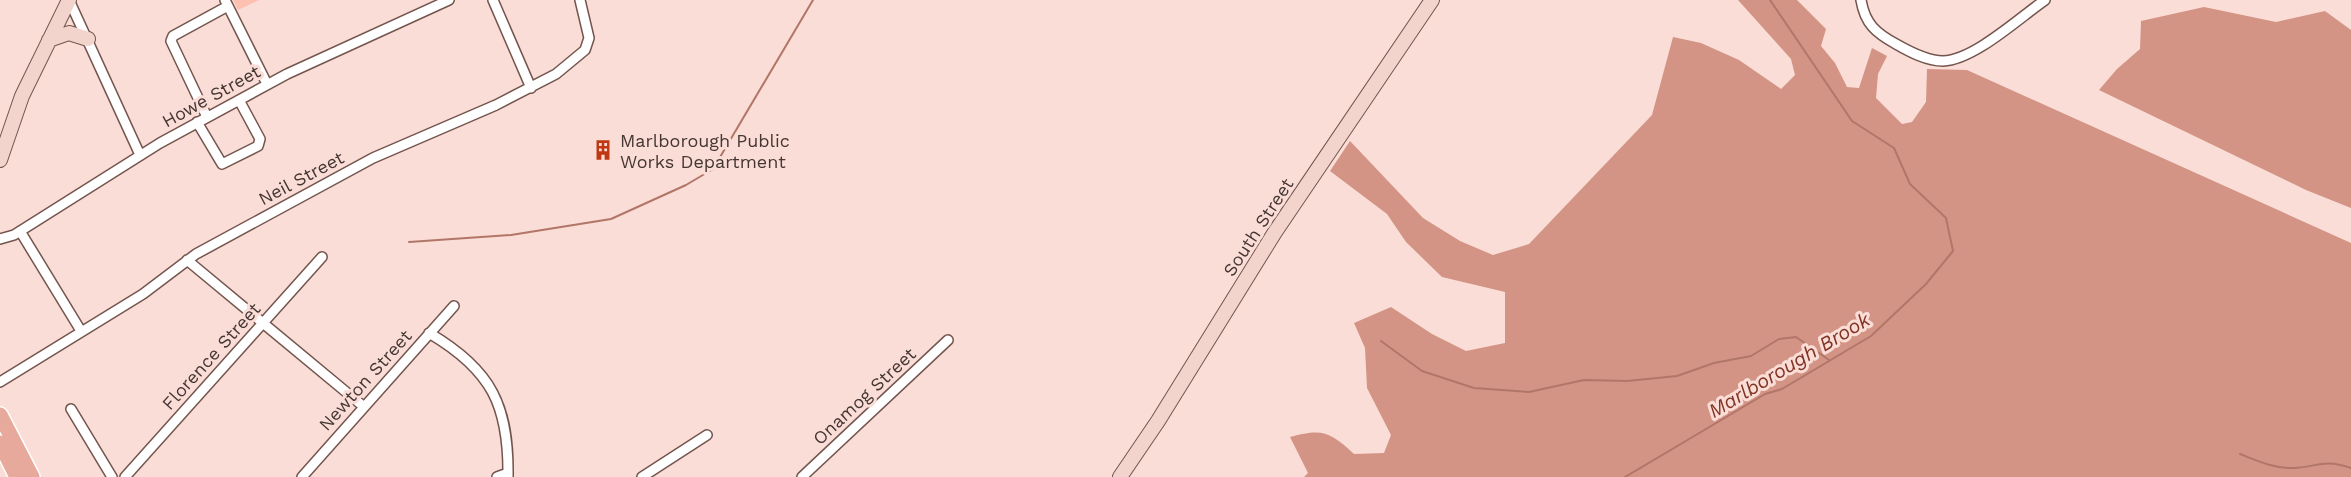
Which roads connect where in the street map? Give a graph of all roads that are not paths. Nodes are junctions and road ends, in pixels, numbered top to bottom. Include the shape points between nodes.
1 (69, 0) edge
2 (449, 0) edge
3 (493, 0) edge
4 (580, 0) edge
5 (1432, 0) edge
6 (1861, 0) edge
7 (2044, 0) edge
8 (227, 3) edge
9 (88, 39) junction
10 (49, 40) junction
11 (267, 84) junction
12 (531, 88) junction
13 (22, 96) junction
14 (239, 100) junction
15 (207, 117) junction
16 (197, 122) junction
17 (0, 129) edge
18 (140, 155) junction
19 (0, 160) edge
20 (20, 231) junction
21 (0, 239) edge
22 (322, 257) dead end
23 (187, 260) junction
24 (454, 306) dead end
25 (263, 322) junction
26 (81, 331) junction
27 (429, 333) junction
28 (948, 340) dead end
29 (0, 382) edge
30 (363, 406) junction
31 (71, 409) dead end
32 (0, 415) edge
33 (707, 435) dead end
34 (0, 443) edge
35 (508, 475) edge
36 (655, 475) edge
37 (17, 477) edge
38 (32, 477) edge
39 (112, 477) edge
40 (124, 477) edge
41 (302, 477) edge
42 (497, 477) edge
43 (642, 477) edge
44 (802, 477) edge
45 (1120, 477) edge

1 - 9 street
1 - 10 main road
2 - 11 street, Howe Street
3 - 12 street
4 - 12 street, Neil Street via 589,38 585,50
5 - 45 main road, South Street via 1275,232
6 - 7 street via 1875,32 1909,51 1942,61 1969,54
8 - 11 street
8 - 15 street via 173,36 171,41
9 - 10 main road via 69,33
9 - 18 street
10 - 13 main road
11 - 14 street, Howe Street
12 - 23 street, Neil Street via 373,158
13 - 17 main road
13 - 19 main road
14 - 15 street, Howe Street
14 - 16 street via 260,139 258,146 222,164
15 - 16 street, Howe Street
16 - 18 street, Howe Street
18 - 20 street, Howe Street
20 - 21 street, Howe Street
20 - 26 street
22 - 25 street, Florence Street
23 - 25 street
23 - 26 street, Neil Street via 143,294
24 - 27 street, Newton Street
25 - 30 street
25 - 40 street, Florence Street
26 - 29 street, Neil Street
27 - 30 street, Newton Street
27 - 35 street via 458,353 492,387 505,423
28 - 44 street, Onamog Street
30 - 41 street, Newton Street
31 - 39 street
32 - 38 main road
33 - 36 street
34 - 37 main road
35 - 42 street
36 - 43 street

